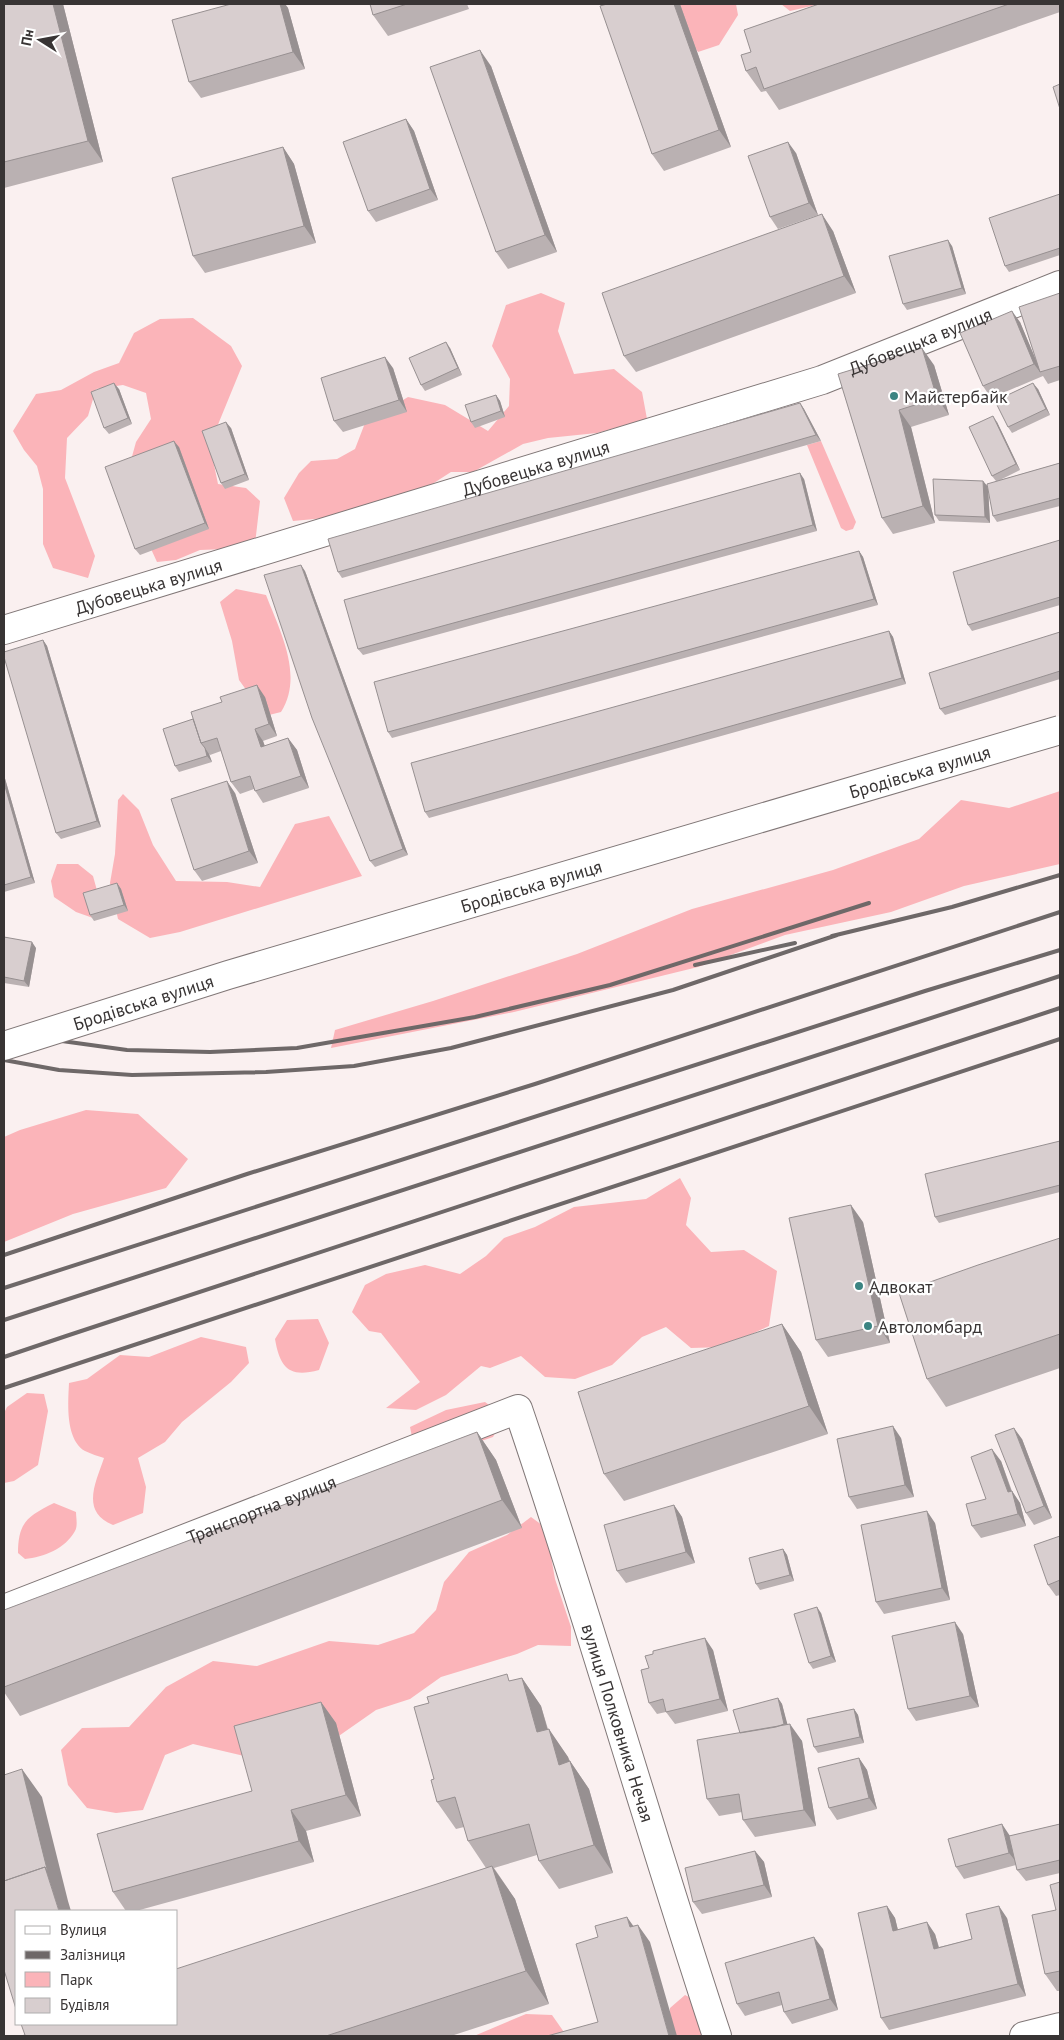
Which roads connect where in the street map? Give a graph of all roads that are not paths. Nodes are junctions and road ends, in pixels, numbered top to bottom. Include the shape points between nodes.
1 (1060, 285) edge
2 (4, 630) edge
3 (1060, 730) edge
4 (4, 1046) edge
5 (518, 1409) joint
6 (4, 1609) edge
7 (1060, 2027) edge
8 (717, 2036) edge
9 (1024, 2036) edge

1 - 2 street, Дубовецька вулиця via 822,380
3 - 4 street, Бродівська вулиця, bridge via 228,975
5 - 6 street, Транспортна вулиця
5 - 8 street, вулиця Полковника Нечая via 563,1541
7 - 9 street

